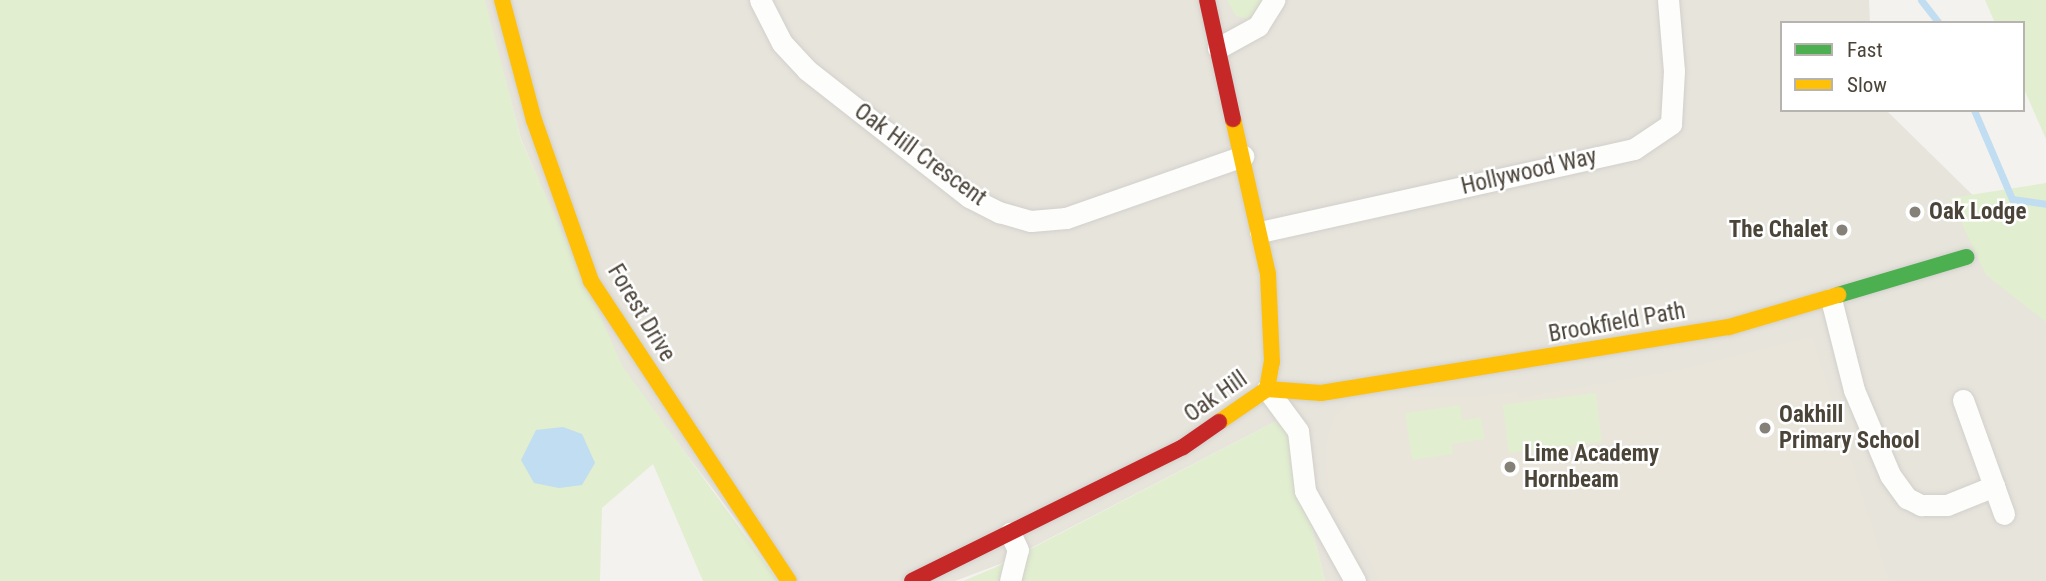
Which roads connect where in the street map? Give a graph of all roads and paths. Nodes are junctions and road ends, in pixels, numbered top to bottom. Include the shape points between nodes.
1 (502, 0) edge
2 (760, 0) edge
3 (1207, 0) edge
4 (1274, 0) edge
5 (1668, 0) edge
6 (1218, 48) junction
7 (1243, 156) junction
8 (1260, 232) junction
9 (1966, 257) dead end
10 (1830, 299) junction
11 (1267, 389) junction
12 (1963, 400) dead end
13 (1993, 486) junction
14 (2004, 514) dead end
15 (1010, 533) junction
16 (789, 581) edge
17 (912, 581) edge
18 (1010, 581) edge
19 (1355, 581) edge

1 - 16 street, Forest Drive via 534,120 591,281
2 - 7 street, Oak Hill Crescent via 782,43 807,70 969,197 999,212 1031,221 1066,218
3 - 6 street, Oak Hill
4 - 6 street via 1258,26
5 - 8 street, Hollywood Way via 1674,71 1671,124 1634,149
6 - 7 street, Oak Hill
7 - 8 street, Oak Hill
8 - 11 street, Oak Hill via 1272,313
9 - 10 street, Brookfield Path
10 - 11 street, Brookfield Path via 1729,327 1580,353 1321,393
10 - 13 street via 1854,390 1890,474 1906,498 1922,505 1947,505
11 - 15 street, Oak Hill via 1183,447
11 - 19 street via 1298,431 1305,491
12 - 13 street
13 - 14 street
15 - 17 street, Oak Hill
15 - 18 street via 1018,550

